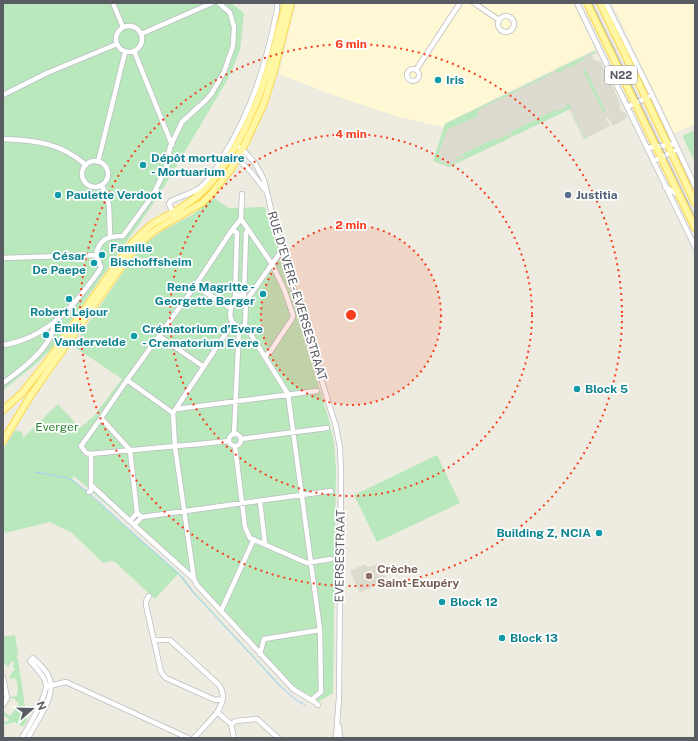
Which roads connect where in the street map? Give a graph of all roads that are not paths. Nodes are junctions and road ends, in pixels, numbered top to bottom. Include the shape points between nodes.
1 (113, 3) edge
2 (212, 3) edge
3 (219, 3) edge
4 (277, 3) edge
5 (286, 3) edge
6 (291, 3) edge
7 (460, 3) edge
8 (474, 3) edge
9 (577, 3) edge
10 (587, 3) edge
11 (600, 3) edge
12 (606, 3) edge
13 (499, 20) dead end
14 (124, 27) junction
15 (141, 34) junction
16 (117, 44) junction
17 (134, 51) junction
18 (125, 52) junction
19 (416, 70) dead end
20 (3, 95) edge
21 (649, 97) junction
22 (635, 103) junction
23 (627, 107) junction
24 (647, 129) junction
25 (3, 138) edge
26 (644, 140) junction
27 (172, 145) junction
28 (236, 145) junction
29 (668, 145) junction
30 (676, 146) junction
31 (656, 147) junction
32 (647, 148) junction
33 (242, 149) junction
34 (229, 152) junction
35 (672, 153) junction
36 (238, 158) junction
37 (661, 158) junction
38 (654, 161) junction
39 (98, 162) junction
40 (86, 165) junction
41 (102, 185) junction
42 (695, 186) edge
43 (665, 187) junction
44 (242, 194) dead end
45 (268, 194) junction
46 (679, 195) junction
47 (695, 203) edge
48 (174, 215) junction
49 (241, 219) junction
50 (695, 228) edge
51 (247, 231) junction
52 (235, 232) junction
53 (110, 236) junction
54 (695, 247) edge
55 (282, 250) junction
56 (96, 255) junction
57 (3, 258) edge
58 (272, 264) junction
59 (195, 286) junction
60 (244, 295) junction
61 (235, 296) junction
62 (246, 301) junction
63 (231, 308) junction
64 (54, 323) junction
65 (232, 324) junction
66 (245, 326) junction
67 (239, 328) junction
68 (159, 336) junction
69 (3, 345) edge
70 (265, 356) junction
71 (204, 367) junction
72 (127, 380) junction
73 (3, 383) edge
74 (317, 391) dead end
75 (288, 394) junction
76 (327, 397) joint
77 (236, 401) junction
78 (3, 410) edge
79 (174, 411) junction
80 (101, 418) junction
81 (327, 428) dead end
82 (294, 432) junction
83 (234, 434) junction
84 (241, 439) junction
85 (3, 441) edge
86 (229, 441) junction
87 (236, 446) junction
88 (175, 447) junction
89 (130, 450) junction
90 (91, 454) junction
91 (91, 485) junction
92 (331, 491) dead end
93 (89, 492) dead end
94 (302, 495) junction
95 (260, 501) junction
96 (243, 504) junction
97 (184, 511) junction
98 (137, 513) junction
99 (142, 517) junction
100 (130, 521) junction
101 (134, 525) junction
102 (254, 539) junction
103 (265, 544) junction
104 (331, 560) dead end
105 (311, 563) junction
106 (194, 579) junction
107 (149, 596) dead end
108 (221, 611) junction
109 (320, 630) junction
110 (154, 640) junction
111 (260, 654) junction
112 (31, 660) dead end
113 (3, 677) edge
114 (49, 686) junction
115 (223, 699) junction
116 (311, 700) junction
117 (3, 705) edge
118 (318, 705) dead end
119 (217, 712) junction
120 (338, 717) junction
121 (231, 724) junction
122 (22, 738) edge
123 (28, 738) edge
124 (188, 738) edge
125 (194, 738) edge
126 (234, 738) edge
127 (278, 738) edge
128 (336, 738) edge
129 (340, 738) edge

1 - 14 street
2 - 15 street
3 - 27 street via 230,13 234,27 233,46 212,93 182,122
4 - 34 street via 278,10 271,41 257,89
5 - 28 main road via 264,83 250,120
6 - 33 main road via 264,103
7 - 19 street
8 - 13 street
9 - 23 street
10 - 22 main road, N22
11 - 21 main road, N22
12 - 21 street
14 - 15 street via 132,26
14 - 16 street via 117,33
15 - 17 street via 140,45
16 - 18 street
16 - 20 street via 47,73
17 - 18 street
17 - 27 street
18 - 39 street
21 - 22 street
21 - 29 main road, N22
21 - 30 street
22 - 23 street
22 - 24 main road, N22
23 - 26 street
24 - 26 street
24 - 31 main road, N22
25 - 40 street via 44,142 76,156
26 - 32 street
27 - 53 street via 166,168 153,195 123,236
28 - 33 street, RUE D'EVERE - EVERSESTRAAT
28 - 34 main road
29 - 30 street
29 - 31 street
29 - 35 main road, N22
30 - 35 street
30 - 42 street
31 - 32 street
31 - 37 main road, N22
32 - 38 street
33 - 36 main road
33 - 45 street, RUE D'EVERE - EVERSESTRAAT via 262,174
34 - 36 street, RUE D'EVERE - EVERSESTRAAT
34 - 48 main road via 215,178 205,190
34 - 48 street via 198,189 171,201 169,204
35 - 37 street
35 - 47 main road
36 - 45 street, RUE D'EVERE - EVERSESTRAAT
36 - 48 main road via 212,193 197,206
37 - 38 street
37 - 46 main road
38 - 43 street
39 - 40 street
39 - 41 street via 105,166 108,174
40 - 41 street via 82,174 84,181 91,186
41 - 53 street via 109,205
43 - 46 street
43 - 54 street
44 - 49 street
45 - 55 street, RUE D'EVERE - EVERSESTRAAT
46 - 50 main road
48 - 78 main road via 152,224 132,243 43,368 22,393
48 - 85 main road via 131,253 31,396
49 - 51 street
49 - 52 street
51 - 52 street
51 - 58 street
51 - 60 street
52 - 59 street
52 - 61 street
53 - 56 street via 101,243
55 - 58 street
55 - 76 street, RUE D'EVERE - EVERSESTRAAT
56 - 57 street
56 - 64 street via 101,267
58 - 62 street
58 - 70 street via 293,315
59 - 63 street
59 - 68 street
60 - 61 street
60 - 62 street
61 - 63 street
62 - 66 street
63 - 65 street
64 - 69 street via 36,335
64 - 73 street via 54,330 40,352
65 - 67 street
65 - 71 street
66 - 67 street
66 - 70 street
67 - 77 street
68 - 71 street
68 - 72 street
70 - 75 street
71 - 79 street
72 - 79 street
72 - 80 street
74 - 75 street
75 - 77 street
75 - 82 street
76 - 120 street, EVERSESTRAAT via 336,427 341,465
77 - 79 street
77 - 83 street
79 - 88 street
80 - 89 street
80 - 90 street via 82,446 86,453
81 - 82 street
82 - 84 street
82 - 94 street
83 - 84 street
83 - 86 street
84 - 87 street
86 - 87 street
86 - 88 street
87 - 96 street
88 - 89 street
88 - 97 street
89 - 90 street
89 - 98 street
90 - 91 street
91 - 93 street
91 - 100 street
92 - 94 street
94 - 95 street
94 - 105 street
95 - 96 street
95 - 103 street
96 - 97 street
96 - 102 street via 245,527 250,538
97 - 99 street
97 - 106 street
98 - 99 street
98 - 100 street
99 - 101 street
100 - 101 street
101 - 106 street
102 - 103 street
102 - 108 street
103 - 105 street
104 - 105 street
105 - 109 street
106 - 108 street
107 - 110 street via 146,605
108 - 111 street
109 - 111 street via 264,639
109 - 116 street via 321,692
110 - 115 street via 170,640 219,685 223,690
110 - 115 street via 161,672 166,678 215,700
111 - 116 street via 293,688
112 - 114 street
113 - 117 street via 7,698
114 - 122 street
114 - 123 street via 51,693 48,702
114 - 124 street via 70,684
115 - 119 street
116 - 118 street
119 - 121 street
119 - 125 street
120 - 128 street, EVERSESTRAAT
120 - 129 street, EVERSESTRAAT
121 - 126 street
121 - 127 street via 236,721 257,719

